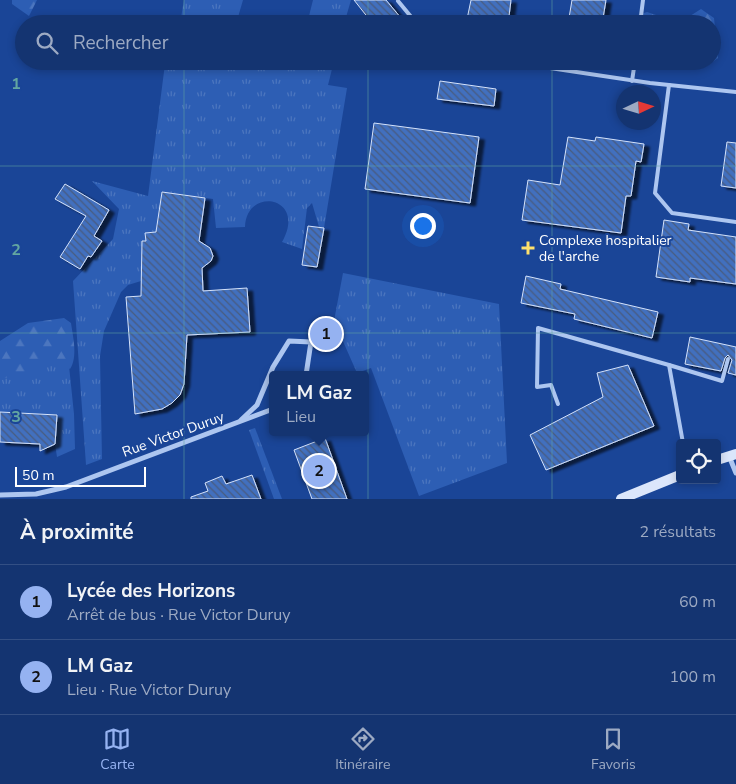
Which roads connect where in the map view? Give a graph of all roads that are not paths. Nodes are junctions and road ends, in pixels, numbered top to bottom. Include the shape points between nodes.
1 (643, 0) edge
2 (398, 1) edge
3 (410, 15) edge
4 (641, 15) edge
5 (564, 70) edge
6 (634, 70) edge
7 (632, 80) junction
8 (669, 85) junction
9 (736, 92) edge
10 (736, 222) edge
11 (728, 360) dead end
12 (669, 365) junction
13 (271, 371) edge
14 (307, 371) edge
15 (269, 376) edge
16 (558, 404) dead end
17 (269, 411) edge
18 (239, 422) junction
19 (682, 439) edge
20 (732, 455) edge
21 (736, 473) edge
22 (676, 477) edge
23 (0, 495) edge
24 (621, 499) edge

1 - 4 lane
2 - 3 lane
5 - 7 lane
6 - 7 lane
7 - 8 lane
8 - 9 lane
8 - 10 lane via 655,193 672,213
11 - 12 lane via 722,381
12 - 16 lane via 538,328 537,387 551,385
12 - 19 lane
13 - 14 street, Rue Victor Duruy via 289,341 311,342
15 - 18 street, Rue Victor Duruy via 257,405
17 - 18 street, Rue Victor Duruy
18 - 23 street, Rue Victor Duruy via 66,487 36,494
20 - 21 street
22 - 24 main road

